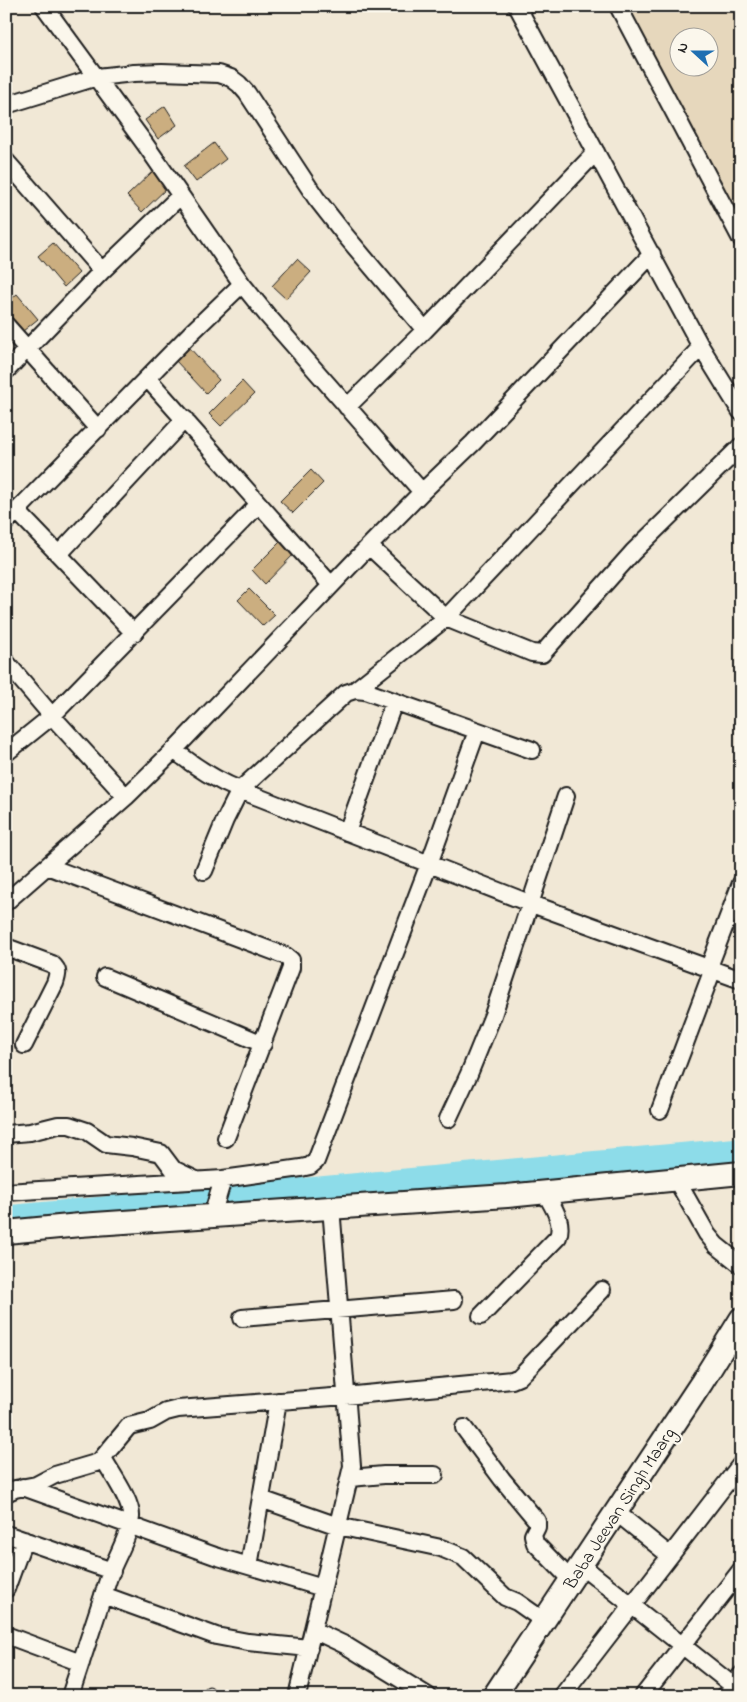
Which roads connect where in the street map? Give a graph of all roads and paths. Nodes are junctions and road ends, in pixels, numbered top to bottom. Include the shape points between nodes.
1 (44, 6) edge
2 (517, 6) edge
3 (618, 6) edge
4 (97, 76) junction
5 (6, 105) edge
6 (596, 152) junction
7 (6, 161) edge
8 (180, 196) junction
9 (741, 239) edge
10 (652, 254) junction
11 (102, 271) junction
12 (242, 284) junction
13 (6, 325) edge
14 (425, 330) junction
15 (701, 347) junction
16 (28, 349) junction
17 (6, 371) edge
18 (148, 379) junction
19 (736, 393) edge
20 (347, 406) junction
21 (741, 412) edge
22 (185, 419) junction
23 (98, 429) junction
24 (741, 446) edge
25 (422, 492) junction
26 (259, 504) junction
27 (12, 516) edge
28 (369, 546) junction
29 (59, 554) junction
30 (331, 585) junction
31 (446, 618) junction
32 (134, 634) junction
33 (6, 662) edge
34 (355, 690) junction
35 (394, 702) junction
36 (52, 716) junction
37 (476, 731) junction
38 (174, 750) junction
39 (532, 750) dead end
40 (6, 753) edge
41 (240, 790) junction
42 (566, 796) dead end
43 (126, 798) junction
44 (347, 832) junction
45 (429, 864) junction
46 (47, 866) junction
47 (204, 871) dead end
48 (741, 882) edge
49 (6, 902) edge
50 (529, 903) junction
51 (6, 947) edge
52 (711, 968) junction
53 (105, 977) dead end
54 (741, 980) edge
55 (263, 1044) junction
56 (24, 1046) dead end
57 (660, 1110) dead end
58 (448, 1119) dead end
59 (6, 1134) edge
60 (226, 1138) dead end
61 (741, 1174) edge
62 (676, 1179) junction
63 (198, 1180) junction
64 (222, 1182) junction
65 (6, 1192) edge
66 (545, 1192) junction
67 (331, 1207) junction
68 (213, 1211) junction
69 (6, 1232) edge
70 (741, 1265) edge
71 (602, 1290) dead end
72 (454, 1300) dead end
73 (339, 1308) junction
74 (481, 1316) dead end
75 (242, 1318) dead end
76 (741, 1319) edge
77 (734, 1345) edge
78 (345, 1396) junction
79 (278, 1401) junction
80 (464, 1428) dead end
81 (103, 1458) junction
82 (741, 1464) edge
83 (435, 1475) dead end
84 (350, 1478) junction
85 (23, 1487) junction
86 (6, 1493) edge
87 (260, 1499) junction
88 (616, 1512) junction
89 (129, 1526) junction
90 (338, 1526) junction
91 (6, 1534) edge
92 (24, 1540) junction
93 (669, 1555) junction
94 (249, 1566) junction
95 (112, 1570) junction
96 (741, 1570) edge
97 (576, 1572) junction
98 (322, 1588) junction
99 (6, 1589) edge
100 (104, 1595) junction
101 (632, 1605) junction
102 (544, 1621) junction
103 (313, 1630) junction
104 (6, 1635) edge
105 (681, 1645) junction
106 (309, 1648) junction
107 (81, 1663) junction
108 (735, 1687) edge
109 (423, 1695) edge
110 (70, 1696) edge
111 (297, 1696) edge
112 (494, 1696) edge
113 (562, 1696) edge
114 (643, 1696) edge

1 - 4 street
2 - 6 street
3 - 9 street
4 - 5 street
4 - 8 street
4 - 14 street via 219,74 240,84 322,205
6 - 10 street
6 - 14 street
7 - 11 street
8 - 11 street
8 - 12 street
10 - 15 street
10 - 25 street via 473,444
11 - 16 street
12 - 18 street
12 - 20 street
13 - 16 street
14 - 20 street
15 - 19 street
15 - 31 street
16 - 17 street
16 - 23 street
18 - 22 street
18 - 23 street
19 - 21 street
20 - 25 street
22 - 26 street
22 - 29 street
23 - 27 street
24 - 31 street via 633,552 545,652 532,653
25 - 28 street
26 - 30 street
26 - 32 street
27 - 29 street
28 - 30 street
28 - 31 street
29 - 32 street
30 - 38 street
31 - 34 street
32 - 36 street
33 - 36 street
34 - 35 street
34 - 41 street via 346,693
35 - 37 street
35 - 44 street
36 - 40 street
36 - 43 street
37 - 39 street
37 - 45 street
38 - 41 street via 200,770
38 - 43 street
41 - 44 street
41 - 47 street
42 - 50 street
43 - 46 street
44 - 45 street
45 - 50 street
45 - 64 street via 316,1161 310,1166
46 - 49 street
46 - 55 street via 291,960 292,968
48 - 52 street
50 - 52 street
50 - 58 street via 493,1015
51 - 56 street via 57,968 55,983
52 - 54 street
52 - 57 street
53 - 55 street
55 - 60 street
59 - 63 street via 58,1125 80,1127 106,1144 161,1153 174,1169
61 - 62 street
62 - 66 street
62 - 70 street via 707,1234
63 - 64 street
63 - 65 street
64 - 68 street
66 - 67 street
66 - 74 street via 560,1222 558,1237
67 - 68 street
67 - 73 street
68 - 69 street
71 - 78 street via 525,1371 512,1380
72 - 73 street
73 - 75 street
73 - 78 street
76 - 77 street, Baba Jeevan Singh Maarg
77 - 88 street, Baba Jeevan Singh Maarg via 702,1382
78 - 79 street
78 - 84 street via 352,1455
79 - 81 street via 166,1412 150,1421 129,1426
79 - 87 street
80 - 97 street via 537,1521 533,1536 535,1543
81 - 85 street via 94,1464
81 - 89 street via 130,1510
82 - 93 street
83 - 84 street
84 - 90 street
85 - 86 street
85 - 89 street
87 - 90 street
87 - 94 street
88 - 93 street
88 - 97 street, Baba Jeevan Singh Maarg
89 - 94 street
89 - 95 street
90 - 98 street
90 - 102 street via 456,1553 469,1561 505,1597
91 - 92 street
92 - 95 street
92 - 99 street
93 - 101 street
94 - 98 street
95 - 100 street
96 - 105 street
97 - 101 street
97 - 102 street, Baba Jeevan Singh Maarg
98 - 103 street
100 - 106 street via 216,1636
100 - 107 street
101 - 105 street
101 - 113 street
102 - 112 street, Baba Jeevan Singh Maarg
103 - 106 street
103 - 109 street via 334,1639
104 - 107 street
105 - 108 street
105 - 114 street
106 - 111 street
107 - 110 street

